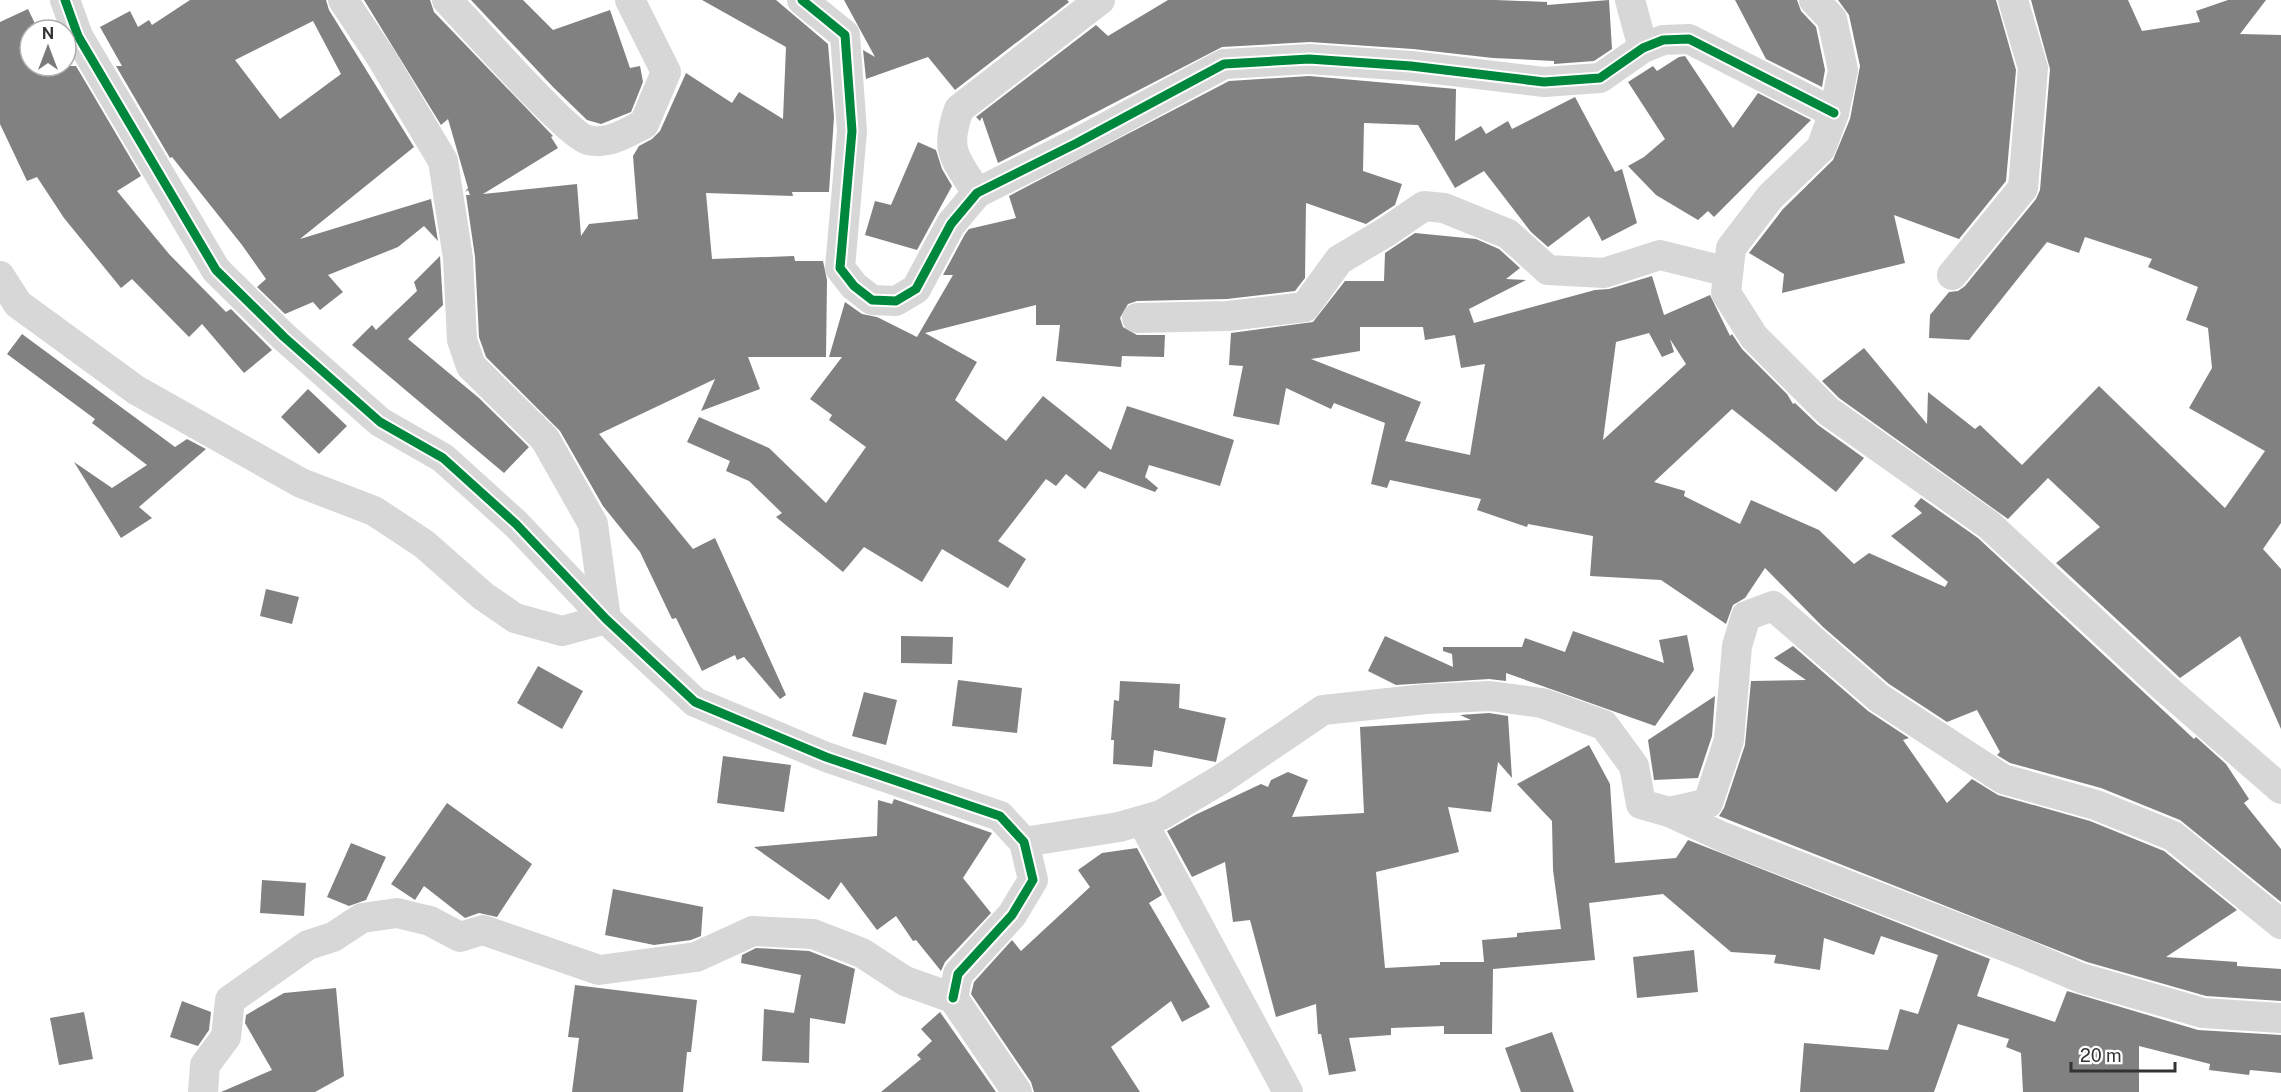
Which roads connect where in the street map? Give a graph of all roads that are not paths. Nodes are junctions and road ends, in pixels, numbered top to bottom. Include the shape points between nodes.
1 (65, 0) edge
2 (343, 0) edge
3 (447, 0) edge
4 (630, 0) edge
5 (802, 0) edge
6 (1100, 0) edge
7 (1630, 0) edge
8 (1814, 0) edge
9 (2013, 0) edge
10 (1643, 48) junction
11 (1834, 113) junction
12 (976, 193) junction
13 (1728, 272) junction
14 (1952, 274) dead end
15 (0, 276) edge
16 (1137, 318) dead end
17 (606, 619) junction
18 (2281, 789) edge
19 (1669, 812) junction
20 (1142, 821) junction
21 (1024, 842) junction
22 (2281, 924) edge
23 (953, 998) junction
24 (2281, 1018) edge
25 (203, 1092) edge
26 (1017, 1092) edge
27 (1288, 1092) edge

1 - 17 street via 78,36 216,270 380,422 443,458 516,524
2 - 17 street via 443,161 458,258 462,340 471,366 545,440 593,524
3 - 4 street via 548,107 585,140 606,142 644,124 666,72
5 - 12 street via 846,35 852,131 840,268 854,286 872,300 896,301 916,289 951,224
6 - 12 street via 959,109 952,151
7 - 10 street
8 - 11 street via 1832,19 1843,70
9 - 14 street via 2033,68 2023,188
10 - 11 street via 1663,40 1689,39
10 - 12 street via 1600,78 1544,82 1309,59 1224,64
11 - 13 street via 1821,148 1770,197 1731,248
13 - 16 street via 1660,255 1604,273 1548,270 1508,234 1444,208 1424,206 1339,260 1305,307 1228,316
13 - 18 street via 1726,293 1754,337 1828,411 1989,525
15 - 17 street via 18,304 136,390 301,483 374,511 424,544 483,596 515,618 562,631
17 - 21 street via 695,702 826,758 1000,816
19 - 20 street via 1641,804 1634,766 1604,726 1542,703 1490,696 1323,710 1220,780 1161,815
19 - 22 street via 1708,802 1729,740 1737,646 1746,616 1773,606 1880,698 2003,779 2096,805 2173,836
19 - 24 street via 1723,837 2081,978 2203,1013
20 - 21 street
20 - 27 street
21 - 23 street via 1033,880 1012,915 958,974
23 - 25 street via 905,981 862,953 813,934 753,931 696,957 599,970 483,930 460,937 430,921 397,913 362,918 333,937 308,945 230,999 226,1037 205,1065
23 - 26 street

